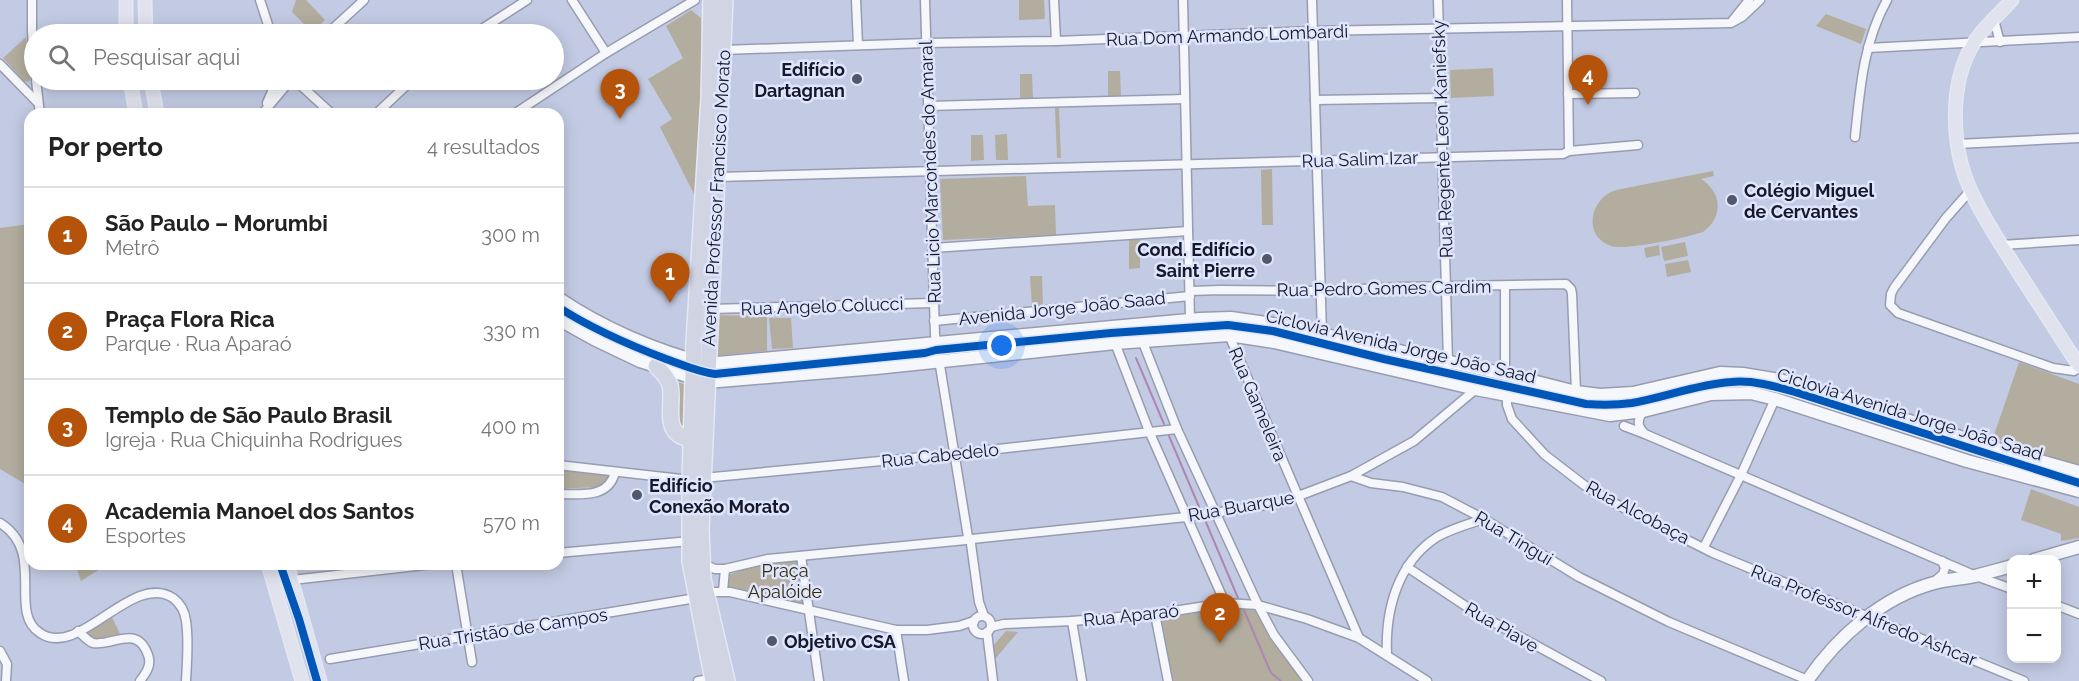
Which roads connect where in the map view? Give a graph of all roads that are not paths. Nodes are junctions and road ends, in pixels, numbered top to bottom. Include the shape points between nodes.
1 (32, 0) edge
2 (126, 0) edge
3 (145, 0) edge
4 (260, 0) edge
5 (364, 0) edge
6 (527, 0) edge
7 (572, 0) edge
8 (695, 0) edge
9 (711, 0) edge
10 (725, 0) edge
11 (856, 0) edge
12 (925, 0) edge
13 (1054, 0) edge
14 (1183, 0) edge
15 (1312, 0) edge
16 (1438, 0) edge
17 (1567, 0) edge
18 (1749, 0) edge
19 (1760, 0) edge
20 (1887, 0) edge
21 (2012, 0) edge
22 (1994, 20) junction
23 (1731, 23) junction
24 (32, 24) edge
25 (126, 24) edge
26 (146, 24) edge
27 (268, 24) edge
28 (338, 24) edge
29 (490, 24) edge
30 (1568, 25) junction
31 (1439, 29) junction
32 (1313, 32) junction
33 (1184, 35) junction
34 (2079, 37) edge
35 (1056, 41) junction
36 (1975, 41) junction
37 (2000, 42) junction
38 (927, 43) junction
39 (858, 45) junction
40 (1868, 48) junction
41 (724, 50) junction
42 (606, 53) junction
43 (0, 64) edge
44 (564, 81) edge
45 (24, 89) edge
46 (25, 90) edge
47 (37, 90) edge
48 (132, 90) edge
49 (153, 90) edge
50 (272, 90) edge
51 (283, 90) edge
52 (304, 90) edge
53 (401, 90) edge
54 (550, 90) edge
55 (1635, 93) dead end
56 (1568, 94) junction
57 (1441, 98) junction
58 (1185, 99) junction
59 (1315, 100) junction
60 (38, 103) junction
61 (929, 106) junction
62 (39, 108) edge
63 (135, 108) edge
64 (156, 108) edge
65 (264, 108) edge
66 (267, 108) edge
67 (325, 108) edge
68 (382, 108) edge
69 (523, 108) edge
70 (1856, 137) dead end
71 (2079, 138) edge
72 (1957, 144) junction
73 (1638, 145) dead end
74 (1569, 151) junction
75 (1443, 157) junction
76 (1317, 161) junction
77 (1187, 163) junction
78 (930, 170) junction
79 (718, 177) junction
80 (1970, 190) junction
81 (1188, 231) junction
82 (2079, 240) edge
83 (2001, 245) junction
84 (933, 248) junction
85 (1447, 285) junction
86 (1504, 286) junction
87 (1320, 291) junction
88 (1190, 294) junction
89 (564, 301) edge
90 (933, 303) junction
91 (711, 309) junction
92 (1190, 320) junction
93 (934, 321) junction
94 (564, 322) edge
95 (601, 323) junction
96 (1035, 334) junction
97 (1322, 334) junction
98 (1020, 335) junction
99 (1229, 335) junction
100 (594, 339) junction
101 (1142, 340) junction
102 (1115, 342) junction
103 (935, 343) junction
104 (1387, 348) junction
105 (1037, 351) junction
106 (1021, 353) junction
107 (700, 362) junction
108 (939, 362) junction
109 (1448, 362) junction
110 (656, 366) junction
111 (1383, 367) junction
112 (2079, 367) edge
113 (1505, 374) junction
114 (700, 380) junction
115 (1452, 383) junction
116 (1476, 389) junction
117 (1576, 392) junction
118 (1507, 396) junction
119 (1775, 399) junction
120 (1642, 411) junction
121 (1623, 426) dead end
122 (1177, 429) junction
123 (1149, 431) junction
124 (1645, 434) junction
125 (698, 440) junction
126 (2004, 451) junction
127 (954, 454) junction
128 (564, 466) edge
129 (1995, 469) junction
130 (615, 472) junction
131 (2079, 472) edge
132 (1741, 475) junction
133 (1352, 476) junction
134 (696, 479) junction
135 (2079, 491) edge
136 (564, 494) edge
137 (1297, 497) junction
138 (1216, 513) junction
139 (1186, 517) junction
140 (1484, 519) junction
141 (0, 523) edge
142 (969, 540) junction
143 (690, 541) junction
144 (1704, 547) junction
145 (2079, 547) edge
146 (564, 552) edge
147 (2051, 555) edge
148 (801, 556) junction
149 (24, 559) edge
150 (1942, 561) junction
151 (701, 563) junction
152 (1407, 567) junction
153 (2007, 567) edge
154 (725, 569) junction
155 (26, 570) edge
156 (270, 570) edge
157 (289, 570) edge
158 (377, 570) edge
159 (457, 570) edge
160 (1976, 576) junction
161 (292, 579) junction
162 (1934, 583) junction
163 (2007, 587) edge
164 (723, 591) junction
165 (701, 595) junction
166 (1225, 603) junction
167 (1258, 605) junction
168 (2061, 607) edge
169 (808, 610) junction
170 (1155, 614) junction
171 (2079, 614) edge
172 (1869, 616) junction
173 (1072, 621) junction
174 (982, 625) junction
175 (896, 630) junction
176 (78, 631) junction
177 (468, 636) junction
178 (1359, 638) junction
179 (0, 651) edge
180 (1387, 655) junction
181 (330, 659) dead end
182 (472, 662) dead end
183 (715, 679) edge
184 (6, 681) edge
185 (140, 681) edge
186 (186, 681) edge
187 (302, 681) edge
188 (320, 681) edge
189 (819, 681) edge
190 (904, 681) edge
191 (993, 681) edge
192 (1082, 681) edge
193 (1168, 681) edge
194 (1308, 681) edge
195 (1427, 681) edge
196 (1601, 681) edge
197 (1809, 681) edge
198 (2024, 681) edge

1 - 24 street
2 - 25 main road
3 - 26 main road
4 - 27 street
5 - 28 street
6 - 29 street
7 - 42 street
8 - 42 street
9 - 107 highway, Avenida Professor Francisco Morato
10 - 41 highway, Avenida Professor Francisco Morato
11 - 39 street
12 - 38 street, Rua Licio Marcondes do Amaral
13 - 35 street
14 - 33 street
15 - 32 street
16 - 31 street, Rua Regente Leon Kaniefsky
17 - 30 street
18 - 23 street
19 - 23 street
20 - 40 street
21 - 22 main road
22 - 36 main road
22 - 37 street
23 - 30 street, Rua Dom Armando Lombardi
30 - 31 street, Rua Dom Armando Lombardi
30 - 56 street
31 - 32 street, Rua Dom Armando Lombardi
31 - 57 street, Rua Regente Leon Kaniefsky
32 - 33 street, Rua Dom Armando Lombardi
32 - 59 street
33 - 35 street, Rua Dom Armando Lombardi
33 - 58 street
34 - 37 street
35 - 38 street, Rua Dom Armando Lombardi
36 - 37 street
36 - 40 street
36 - 72 main road via 1958,87 1954,110
38 - 39 street, Rua Dom Armando Lombardi
38 - 61 street, Rua Licio Marcondes do Amaral
39 - 41 street, Rua Dom Armando Lombardi
40 - 70 street via 1862,70
41 - 79 highway, Avenida Professor Francisco Morato
42 - 44 street
43 - 45 street
46 - 60 street
47 - 60 street
48 - 63 main road
49 - 64 main road
50 - 65 street
51 - 66 street
52 - 67 street
53 - 68 street
54 - 69 street
55 - 56 street
56 - 74 street
57 - 59 street
57 - 75 street, Rua Regente Leon Kaniefsky
58 - 61 street
58 - 77 street
59 - 76 street
60 - 62 street
61 - 78 street, Rua Licio Marcondes do Amaral
71 - 72 street
72 - 80 main road
73 - 74 street, Rua Salim Izar
74 - 75 street, Rua Salim Izar
75 - 76 street, Rua Salim Izar
75 - 85 street, Rua Regente Leon Kaniefsky
76 - 77 street, Rua Salim Izar
76 - 87 street
77 - 78 street, Rua Salim Izar
77 - 81 street
78 - 79 street, Rua Salim Izar
78 - 84 street, Rua Licio Marcondes do Amaral
79 - 91 highway, Avenida Professor Francisco Morato
80 - 83 main road
80 - 112 street via 1894,288 1890,305 1922,322 2053,368 2074,371
81 - 84 street
81 - 88 street
82 - 83 street
83 - 112 main road
84 - 90 street, Rua Licio Marcondes do Amaral
85 - 86 street, Rua Pedro Gomes Cardim
85 - 87 street, Rua Pedro Gomes Cardim
85 - 109 street, Rua Regente Leon Kaniefsky
86 - 113 street
86 - 117 street, Rua Pedro Gomes Cardim via 1569,286
87 - 88 street, Rua Pedro Gomes Cardim
87 - 97 street
88 - 92 street
88 - 93 street, Avenida Jorge João Saad
89 - 95 main road
90 - 91 street, Rua Angelo Colucci
90 - 93 street, Rua Licio Marcondes do Amaral
91 - 107 highway, Avenida Professor Francisco Morato
92 - 96 main road, Avenida Jorge João Saad
92 - 97 main road, Avenida Jorge João Saad via 1231,318
93 - 103 street, Rua Licio Marcondes do Amaral
94 - 100 main road
95 - 100 main road
95 - 107 main road
96 - 98 main road, Avenida Jorge João Saad
96 - 105 main road via 1033,345
97 - 104 main road, Avenida Jorge João Saad
98 - 103 main road, Avenida Jorge João Saad
98 - 106 main road via 1026,342
99 - 101 main road
99 - 111 main road
99 - 137 street, Rua Gameleira
100 - 110 main road
101 - 102 main road
101 - 122 street
102 - 105 main road
102 - 123 street
103 - 107 main road, Avenida Jorge João Saad
103 - 108 street, Rua Licio Marcondes do Amaral
104 - 109 main road, Avenida Jorge João Saad
104 - 111 main road
105 - 106 main road
106 - 108 main road
107 - 114 highway, Avenida Professor Francisco Morato
108 - 114 main road
108 - 127 street, Rua Licio Marcondes do Amaral
109 - 113 main road, Avenida Jorge João Saad
109 - 115 street, Rua Regente Leon Kaniefsky via 1447,374
110 - 114 main road
110 - 125 highway via 670,384 671,426 679,434
111 - 115 main road
113 - 117 main road, Avenida Jorge João Saad
114 - 125 highway, Avenida Professor Francisco Morato
115 - 116 main road
116 - 118 main road
116 - 133 street, Rua Buarque via 1414,441
117 - 126 main road, Avenida Jorge João Saad via 1617,395 1720,373 1768,377
118 - 120 main road via 1610,415
118 - 144 street, Rua Alcobaça via 1512,419 1545,455 1567,472 1612,502
119 - 120 main road via 1729,392
119 - 129 main road
119 - 132 street
120 - 124 street via 1638,424
121 - 124 street
122 - 123 street, Rua Cabedelo
122 - 138 street
123 - 127 street, Rua Cabedelo
123 - 139 street
124 - 132 street
125 - 134 highway, Avenida Professor Francisco Morato
126 - 129 main road via 1993,455
126 - 131 main road, Avenida Jorge João Saad
127 - 134 street, Rua Cabedelo
127 - 142 street, Rua Licio Marcondes do Amaral
128 - 130 street, Rua Cabedelo
129 - 135 main road
130 - 134 street, Rua Cabedelo
130 - 136 street via 607,488 596,493
132 - 144 street
132 - 150 street
133 - 137 street, Rua Buarque
133 - 140 street, Rua Tingui via 1424,491
134 - 143 highway, Avenida Professor Francisco Morato
134 - 151 highway, Avenida Professor Francisco Morato
137 - 138 street, Rua Buarque
137 - 178 street, Rua Gameleira
138 - 139 street, Rua Buarque
138 - 167 street
139 - 142 street, Rua Buarque
139 - 166 street
140 - 152 street via 1437,537
140 - 197 street, Rua Tingui via 1579,577 1669,622
141 - 149 street via 20,544
142 - 148 street, Rua Buarque
142 - 174 street, Rua Licio Marcondes do Amaral
143 - 146 street
143 - 165 highway, Avenida Professor Francisco Morato via 690,561
144 - 172 street, Rua Professor Alfredo Ashcar
145 - 147 main road
148 - 154 street, Rua Buarque
148 - 169 street
150 - 160 street
150 - 162 street via 1943,574
151 - 154 street, Rua Buarque
151 - 165 highway, Avenida Professor Francisco Morato
152 - 180 street via 1388,613
152 - 196 street, Rua Piave via 1473,611
153 - 160 main road
154 - 164 street
155 - 176 street via 26,613 34,629 55,639
156 - 187 main road
157 - 161 main road
158 - 161 street
159 - 177 street
160 - 162 main road
160 - 163 street
161 - 188 main road
162 - 172 main road via 1901,596
164 - 165 street, Rua Aparaó
164 - 169 street, Rua Aparaó
165 - 177 street, Rua Tristão de Campos
165 - 183 highway, Avenida Professor Francisco Morato
166 - 167 street, Rua Aparaó
166 - 170 street, Rua Aparaó
167 - 178 street, Rua Aparaó
167 - 194 street via 1274,635
168 - 171 street
169 - 175 street, Rua Aparaó
169 - 189 street
170 - 173 street, Rua Aparaó
170 - 193 street
172 - 197 main road via 1840,640
172 - 198 street, Rua Professor Alfredo Ashcar
173 - 174 street, Rua Aparaó
173 - 192 street
174 - 175 street, Rua Aparaó
174 - 191 street
175 - 190 street
176 - 185 street via 91,642 127,637 142,644 149,665
176 - 186 street via 145,593 164,593 182,607 186,620
177 - 181 street, Rua Tristão de Campos
177 - 182 street
178 - 180 street, Rua Aparaó
179 - 184 street via 8,664
180 - 195 street, Rua Aparaó

